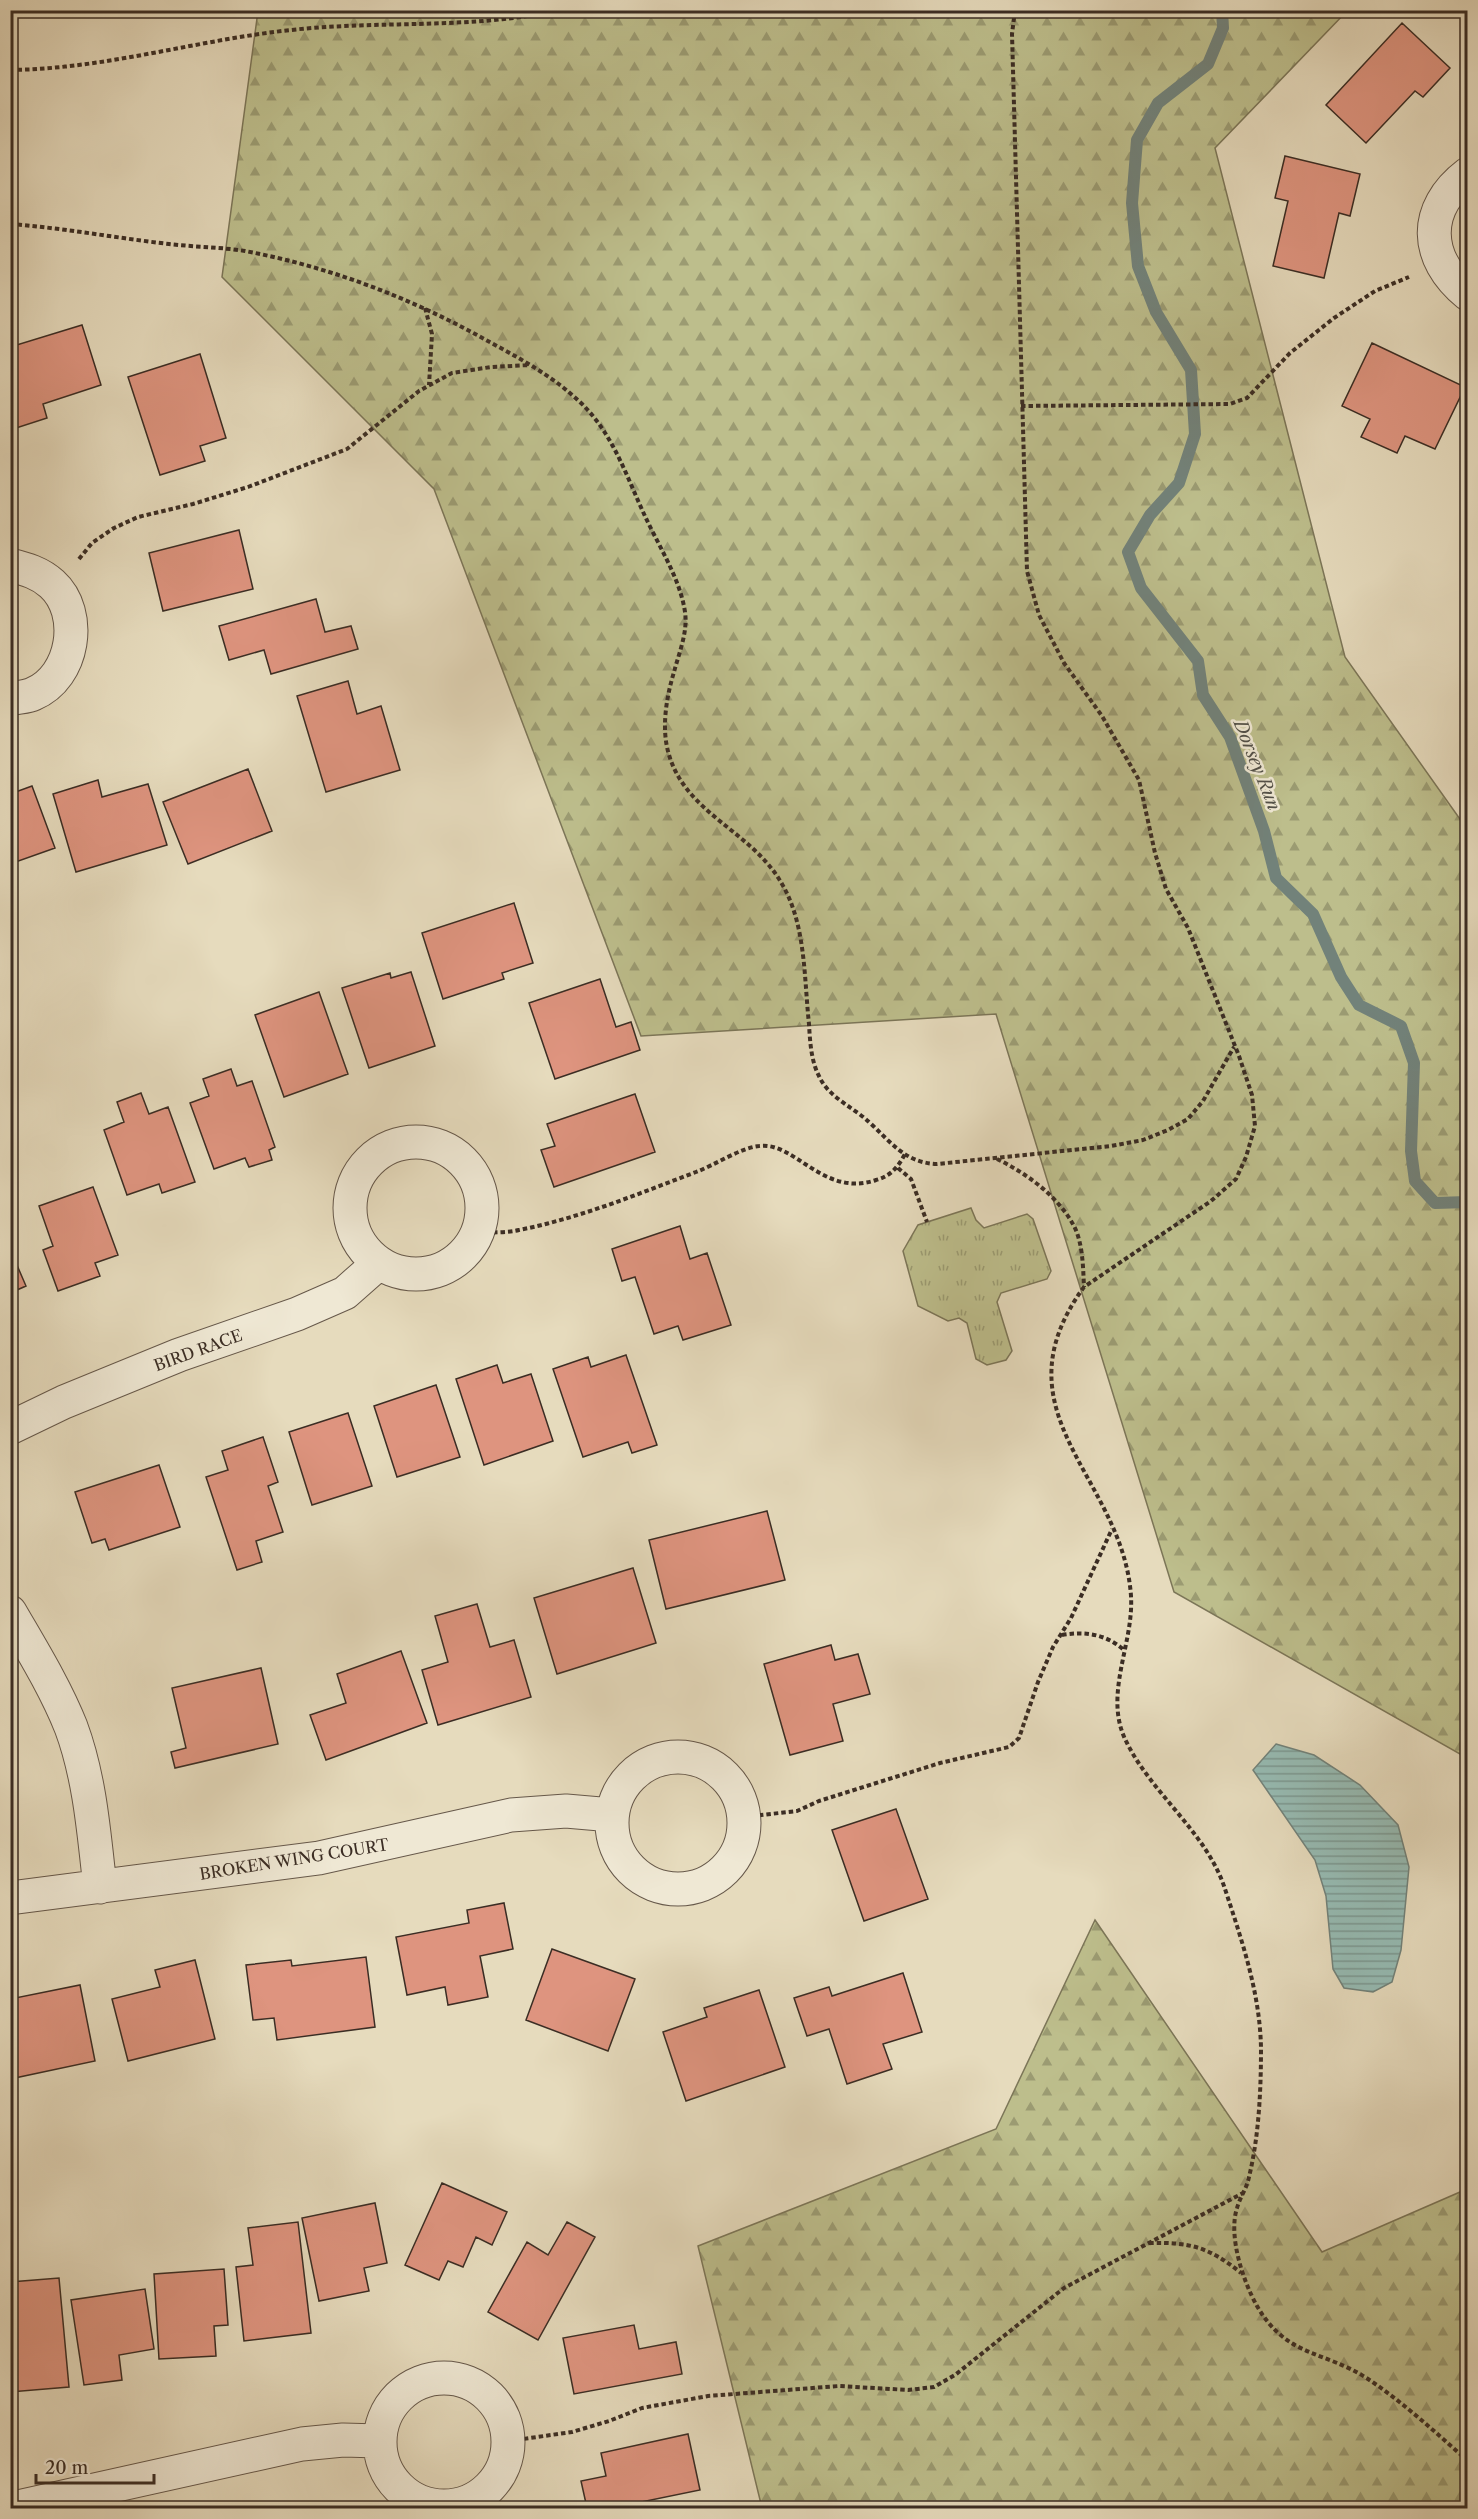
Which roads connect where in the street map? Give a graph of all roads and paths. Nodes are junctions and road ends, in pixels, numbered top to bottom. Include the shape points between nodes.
1 (559, 10) edge
2 (1015, 10) edge
3 (10, 70) edge
4 (1467, 174) edge
5 (10, 224) edge
6 (1439, 262) junction
7 (1467, 294) edge
8 (425, 308) junction
9 (531, 365) junction
10 (429, 385) junction
11 (1021, 406) junction
12 (10, 565) edge
13 (53, 585) junction
14 (10, 699) edge
15 (1234, 1046) junction
16 (904, 1154) junction
17 (996, 1158) junction
18 (898, 1168) junction
19 (927, 1222) dead end
20 (478, 1233) junction
21 (379, 1263) junction
22 (1084, 1287) junction
23 (10, 1428) edge
24 (1112, 1529) junction
25 (10, 1612) edge
26 (1061, 1635) junction
27 (1125, 1650) junction
28 (612, 1815) junction
29 (744, 1817) junction
30 (100, 1887) junction
31 (10, 1898) edge
32 (1243, 2192) junction
33 (1145, 2243) junction
34 (1242, 2274) junction
35 (379, 2441) junction
36 (509, 2441) junction
37 (1467, 2461) edge
38 (13, 2508) edge

1 - 3 path via 484,23 343,25 289,30 81,64
2 - 11 path via 1012,34
4 - 6 street via 1450,188 1438,208 1433,236
5 - 8 path via 270,256 324,270
6 - 7 street via 1451,281
6 - 11 path via 1375,291 1334,318 1290,353 1247,398 1230,404
8 - 9 path
8 - 10 path via 432,334
9 - 10 path via 452,373
9 - 16 path via 582,404 612,442 676,582 685,614 684,639 666,709 667,746 678,778 699,804 770,864 785,889 798,925 809,1031 819,1077 830,1092
10 - 13 path via 347,450 248,487 138,517 114,528 92,543
11 - 15 path via 1027,571 1039,615 1064,663 1102,716 1139,780 1166,889 1188,928
12 - 13 street via 34,571
13 - 14 street via 65,602 72,633 67,658 53,678 34,694
15 - 17 path via 1203,1101 1188,1119 1168,1130 1111,1146
15 - 22 path via 1252,1095 1255,1126 1236,1179 1202,1208
16 - 17 path via 920,1164
16 - 18 path
17 - 22 path via 1022,1171 1051,1197 1074,1226 1082,1254
18 - 19 path via 911,1179
18 - 20 path via 867,1183 843,1183 770,1146 758,1146 573,1217 517,1231
20 - 21 street via 468,1250 439,1271 410,1275
20 - 21 street via 483,1211 479,1185 463,1161 440,1146 410,1142 381,1152 364,1167 352,1189 350,1215 358,1240
21 - 23 street, BIRD RACE via 345,1293 178,1355
22 - 24 path via 1058,1331 1052,1395 1059,1421
24 - 26 path
24 - 27 path via 1123,1555 1131,1596
25 - 30 street via 45,1672 71,1728 87,1789
26 - 27 path via 1082,1632 1105,1637
26 - 29 path via 1038,1682 1019,1738 1009,1747 918,1770 797,1811
27 - 32 path via 1118,1683 1125,1741 1157,1789 1199,1840 1224,1884 1258,2001 1260,2087 1249,2179
28 - 29 street via 623,1785 642,1767 659,1760 684,1758 708,1765 723,1776 738,1795
28 - 29 street via 614,1842 624,1864 641,1879 672,1889 698,1886 719,1875 735,1856 743,1836
28 - 30 street, BROKEN WING COURT via 566,1811 511,1815 319,1858
30 - 31 street, BROKEN WING COURT
32 - 33 path
32 - 34 path via 1236,2211
33 - 34 path via 1198,2246 1221,2257
33 - 36 path via 1064,2288 956,2375 934,2387 908,2390 839,2386 708,2396 642,2408 572,2432
34 - 37 path via 1276,2333 1295,2347 1367,2378 1414,2413
35 - 36 street via 386,2415 397,2398 434,2378 459,2379 482,2390 496,2404
35 - 36 street via 389,2476 408,2495 429,2504 454,2505 476,2498 494,2483 505,2463
35 - 38 street via 302,2444

